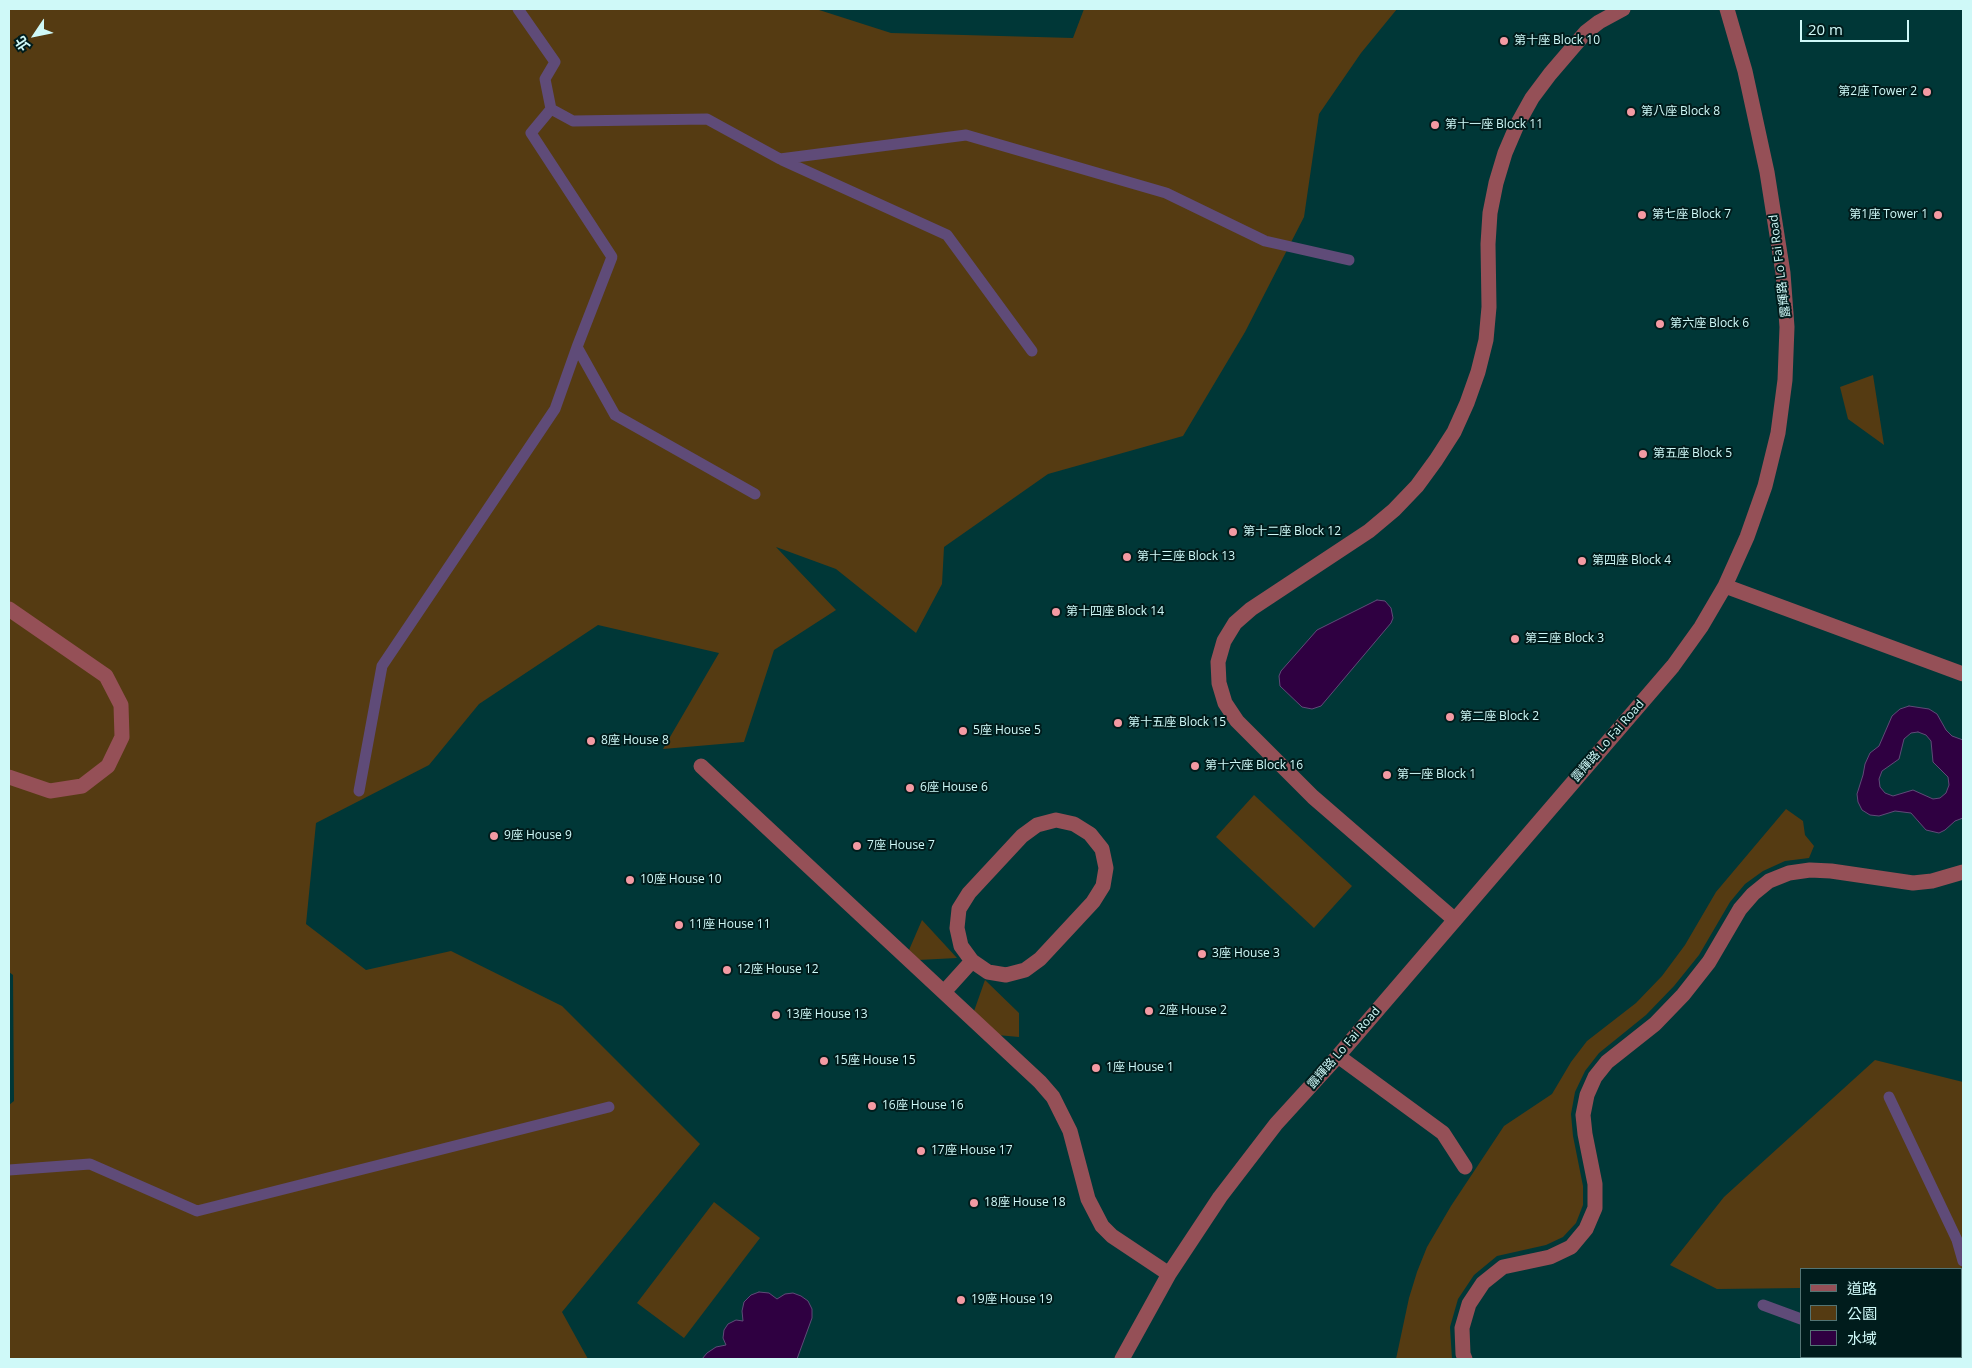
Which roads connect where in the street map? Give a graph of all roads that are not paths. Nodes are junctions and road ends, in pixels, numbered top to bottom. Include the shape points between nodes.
1 (1623, 9) edge
2 (1727, 9) edge
3 (1725, 586) junction
4 (9, 609) edge
5 (1963, 674) edge
6 (701, 766) dead end
7 (9, 777) edge
8 (1963, 872) edge
9 (1454, 920) junction
10 (972, 961) junction
11 (944, 992) junction
12 (1338, 1056) junction
13 (1466, 1167) dead end
14 (1169, 1274) junction
15 (1122, 1359) edge
16 (1465, 1359) edge

1 - 9 street via 1586,32 1550,74 1524,112 1505,153 1490,213 1486,340 1478,372 1454,432 1417,486 1394,510 1251,609 1235,624 1224,641 1218,662 1219,683 1225,703 1237,721 1313,797
2 - 3 street, 露輝路 Lo Fai Road via 1745,71 1767,172 1783,273 1787,327 1785,380 1776,442 1747,537
3 - 5 street
3 - 9 street, 露輝路 Lo Fai Road via 1673,666
4 - 7 street via 106,676 122,705 122,737 108,766 82,786 50,791
6 - 11 street
8 - 16 street via 1913,883 1810,870 1789,873 1770,881 1753,894 1740,908 1709,962 1683,994 1655,1024 1607,1062 1595,1077 1583,1115 1595,1184 1595,1208 1586,1229 1571,1247 1550,1257 1503,1267 1483,1283 1469,1304 1462,1328
9 - 12 street, 露輝路 Lo Fai Road
10 - 10 street via 961,946 957,928 959,909 1016,843 1037,825 1056,820 1074,824 1090,834 1102,849 1106,868 1103,886 1093,902 1047,952 1025,970 1006,975 988,972
10 - 11 street
11 - 14 street via 1053,1097 1070,1131 1088,1199 1102,1226
12 - 13 street via 1443,1133
12 - 14 street, 露輝路 Lo Fai Road via 1265,1139 1220,1197
14 - 15 street, 露輝路 Lo Fai Road

